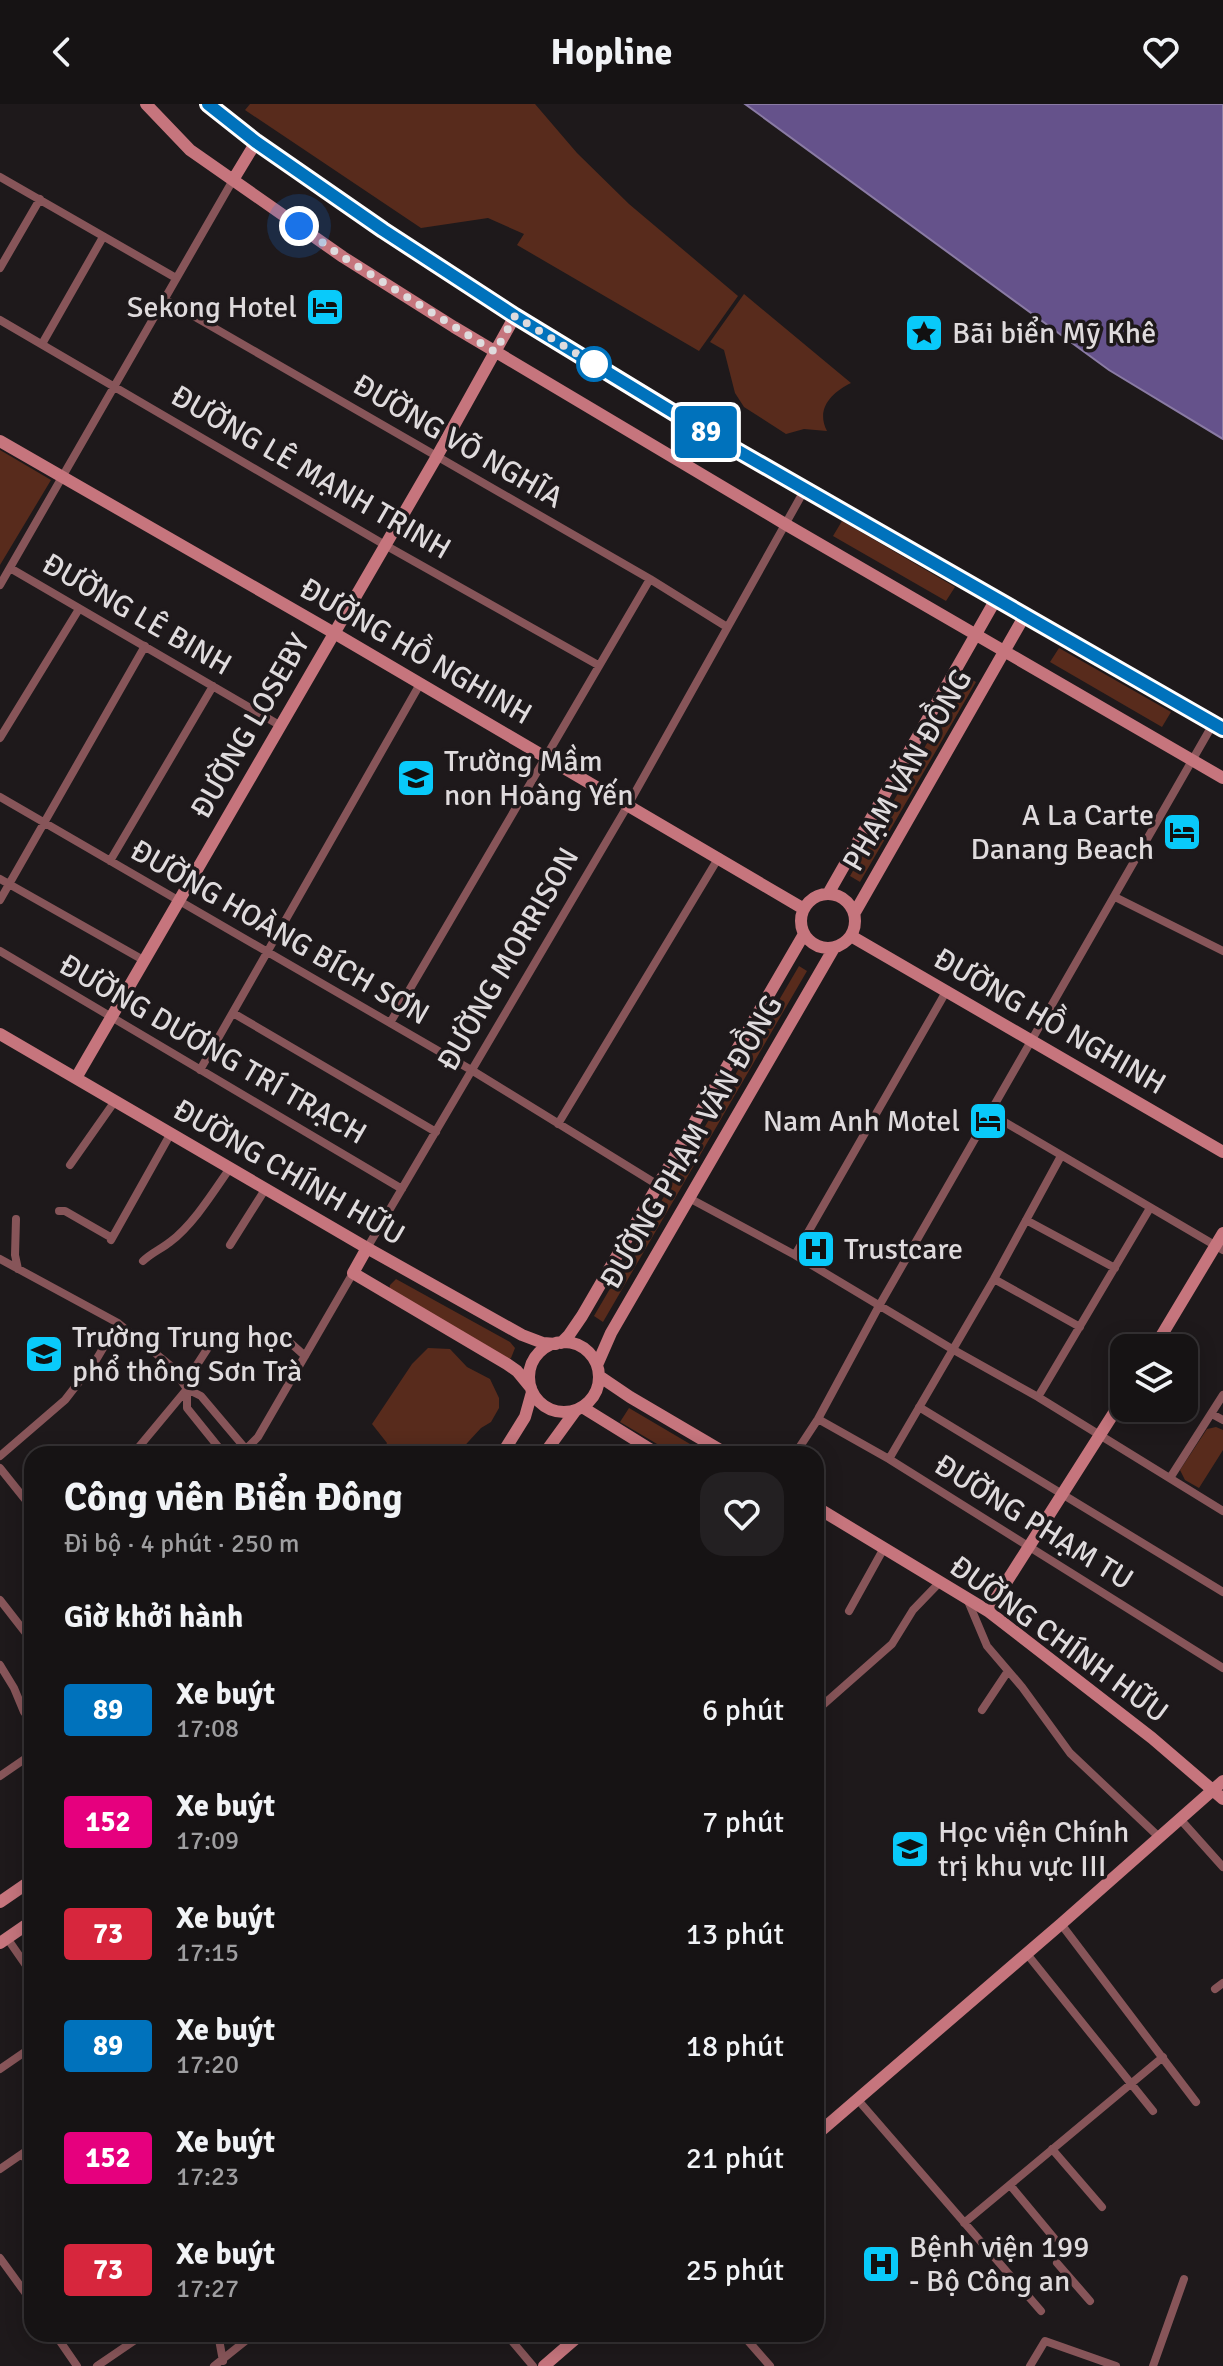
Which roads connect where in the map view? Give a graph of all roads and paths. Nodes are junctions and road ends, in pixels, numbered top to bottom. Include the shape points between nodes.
1 (146, 104) edge
2 (208, 104) edge
3 (256, 142) junction
4 (0, 177) edge
5 (233, 180) junction
6 (40, 199) junction
7 (103, 237) junction
8 (0, 268) edge
9 (176, 278) junction
10 (164, 299) junction
11 (515, 316) junction
12 (0, 320) edge
13 (42, 344) junction
14 (495, 352) junction
15 (115, 386) junction
16 (0, 441) edge
17 (436, 458) junction
18 (62, 477) junction
19 (805, 489) junction
20 (785, 524) junction
21 (385, 545) junction
22 (10, 568) junction
23 (650, 579) junction
24 (0, 585) edge
25 (996, 599) junction
26 (79, 609) junction
27 (1025, 615) junction
28 (727, 627) junction
29 (334, 633) junction
30 (976, 634) junction
31 (145, 646) junction
32 (1005, 651) junction
33 (598, 665) junction
34 (420, 684) junction
35 (213, 686) junction
36 (281, 726) junction
37 (1218, 726) edge
38 (0, 738) edge
39 (545, 756) junction
40 (1193, 760) junction
41 (1223, 778) edge
42 (0, 797) edge
43 (628, 805) junction
44 (45, 823) junction
45 (719, 857) junction
46 (110, 861) junction
47 (0, 879) edge
48 (9, 885) junction
49 (828, 894) junction
50 (1115, 897) junction
51 (0, 900) edge
52 (179, 901) junction
53 (804, 909) junction
54 (854, 914) junction
55 (804, 934) junction
56 (851, 936) junction
57 (834, 948) junction
58 (0, 951) edge
59 (1223, 951) edge
60 (268, 954) junction
61 (145, 961) junction
62 (947, 990) junction
63 (233, 1013) junction
64 (110, 1018) junction
65 (390, 1023) junction
66 (0, 1034) edge
67 (1032, 1040) junction
68 (200, 1070) junction
69 (473, 1071) junction
70 (76, 1078) junction
71 (115, 1101) junction
72 (991, 1114) junction
73 (558, 1124) junction
74 (436, 1132) junction
75 (171, 1133) junction
76 (1223, 1152) edge
77 (1061, 1156) junction
78 (70, 1165) dead end
79 (230, 1168) junction
80 (658, 1185) junction
81 (266, 1188) junction
82 (402, 1189) junction
83 (689, 1198) junction
84 (1150, 1208) junction
85 (59, 1211) dead end
86 (16, 1219) dead end
87 (1026, 1220) junction
88 (1221, 1243) edge
89 (230, 1245) dead end
90 (367, 1248) junction
91 (795, 1255) junction
92 (0, 1259) edge
93 (143, 1261) dead end
94 (1115, 1268) junction
95 (18, 1269) junction
96 (353, 1273) junction
97 (994, 1279) junction
98 (879, 1306) junction
99 (118, 1323) junction
100 (1080, 1327) junction
101 (1163, 1334) edge
102 (285, 1338) dead end
103 (213, 1340) dead end
104 (558, 1343) junction
105 (952, 1349) junction
106 (305, 1356) junction
107 (598, 1370) junction
108 (187, 1389) junction
109 (532, 1390) junction
110 (1223, 1395) edge
111 (1038, 1397) junction
112 (919, 1407) junction
113 (579, 1409) junction
114 (1212, 1414) junction
115 (818, 1419) junction
116 (1110, 1419) edge
117 (1223, 1420) edge
118 (1100, 1435) junction
119 (140, 1446) edge
120 (218, 1446) edge
121 (243, 1446) edge
122 (252, 1446) edge
123 (507, 1446) edge
124 (550, 1446) edge
125 (644, 1446) edge
126 (713, 1446) edge
127 (800, 1446) edge
128 (0, 1456) edge
129 (889, 1459) junction
130 (0, 1468) edge
131 (1170, 1478) junction
132 (1063, 1493) junction
133 (24, 1498) edge
134 (1223, 1511) edge
135 (824, 1512) edge
136 (1029, 1547) junction
137 (884, 1548) junction
138 (940, 1582) junction
139 (1223, 1592) edge
140 (967, 1599) junction
141 (0, 1600) edge
142 (849, 1611) dead end
143 (988, 1611) junction
144 (24, 1631) edge
145 (0, 1665) edge
146 (1223, 1668) edge
147 (1008, 1671) junction
148 (824, 1704) edge
149 (982, 1710) dead end
150 (24, 1712) dead end
151 (24, 1760) edge
152 (0, 1776) edge
153 (1218, 1786) edge
154 (1223, 1799) edge
155 (1180, 1819) junction
156 (1159, 1837) junction
157 (1223, 1867) edge
158 (24, 1886) edge
159 (0, 1902) edge
160 (1061, 1924) junction
161 (24, 1927) edge
162 (3, 1941) edge
163 (1027, 1954) junction
164 (24, 1965) edge
165 (1223, 1983) edge
166 (1215, 1989) dead end
167 (24, 2052) edge
168 (1163, 2057) junction
169 (0, 2069) edge
170 (1131, 2084) junction
171 (858, 2100) junction
172 (1196, 2102) dead end
173 (1153, 2111) dead end
174 (824, 2128) edge
175 (1052, 2149) junction
176 (22, 2154) joint
177 (24, 2157) edge
178 (0, 2169) edge
179 (1010, 2185) junction
180 (1102, 2207) dead end
181 (964, 2223) junction
182 (1054, 2238) dead end
183 (0, 2258) edge
184 (1057, 2263) dead end
185 (1184, 2279) dead end
186 (24, 2291) edge
187 (1090, 2301) dead end
188 (1041, 2311) dead end
189 (60, 2342) edge
190 (132, 2342) edge
191 (219, 2342) edge
192 (245, 2342) edge
193 (513, 2342) edge
194 (572, 2342) edge
195 (749, 2342) edge
196 (222, 2363) edge
197 (77, 2366) edge
198 (97, 2366) edge
199 (214, 2366) edge
200 (533, 2366) edge
201 (544, 2366) edge
202 (770, 2366) edge
203 (1030, 2366) edge
204 (1116, 2366) edge
205 (1153, 2366) edge

1 - 5 street via 190,150
2 - 3 street
3 - 5 street
3 - 11 street
4 - 6 street
5 - 9 street
5 - 14 street via 343,257
6 - 7 street
6 - 8 street
7 - 9 street
7 - 13 street
9 - 10 street
10 - 15 street
10 - 17 street, ĐƯỜNG VÕ NGHĨA
11 - 14 street, ĐƯỜNG LOSEBY
11 - 19 street
12 - 13 street, ĐƯỜNG LÊ MẠNH TRINH
13 - 15 street, ĐƯỜNG LÊ MẠNH TRINH
14 - 17 street, ĐƯỜNG LOSEBY
14 - 20 street
15 - 18 street
15 - 21 street, ĐƯỜNG LÊ MẠNH TRINH
16 - 18 street, ĐƯỜNG HỒ NGHINH
17 - 21 street, ĐƯỜNG LOSEBY
17 - 23 street, ĐƯỜNG VÕ NGHĨA
18 - 22 street
18 - 29 street, ĐƯỜNG HỒ NGHINH
19 - 20 street, ĐƯỜNG MORRISON
19 - 25 street
20 - 28 street, ĐƯỜNG MORRISON
20 - 30 street
21 - 29 street, ĐƯỜNG LOSEBY
21 - 33 street, ĐƯỜNG LÊ MẠNH TRINH
22 - 24 street
22 - 26 street, ĐƯỜNG LÊ BINH
23 - 28 street, ĐƯỜNG VÕ NGHĨA
23 - 33 street
25 - 27 street
25 - 30 street
26 - 31 street, ĐƯỜNG LÊ BINH
26 - 38 street
27 - 32 street
27 - 37 street
28 - 43 street, ĐƯỜNG MORRISON
29 - 34 street, ĐƯỜNG HỒ NGHINH
29 - 36 street, ĐƯỜNG LOSEBY
30 - 32 street
30 - 49 street, PHẠM VĂN ĐỒNG
31 - 35 street, ĐƯỜNG LÊ BINH
31 - 44 street
32 - 40 street
32 - 54 street, PHẠM VĂN ĐỒNG
33 - 39 street
34 - 39 street, ĐƯỜNG HỒ NGHINH
34 - 60 street
35 - 36 street, ĐƯỜNG LÊ BINH
35 - 46 street
36 - 52 street, ĐƯỜNG LOSEBY
37 - 40 street
39 - 43 street, ĐƯỜNG HỒ NGHINH
39 - 65 street
40 - 41 street
40 - 50 street
42 - 44 street, ĐƯỜNG HOÀNG BÍCH SƠN
43 - 45 street, ĐƯỜNG HỒ NGHINH
43 - 69 street, ĐƯỜNG MORRISON
44 - 46 street, ĐƯỜNG HOÀNG BÍCH SƠN
44 - 48 street
45 - 53 street, ĐƯỜNG HỒ NGHINH
45 - 73 street
46 - 52 street, ĐƯỜNG HOÀNG BÍCH SƠN
47 - 48 street
48 - 51 street
48 - 61 street
49 - 53 street
49 - 54 street via 842,898
50 - 59 street
50 - 67 street
52 - 60 street, ĐƯỜNG HOÀNG BÍCH SƠN
52 - 61 street, ĐƯỜNG LOSEBY
53 - 55 street
54 - 56 street
55 - 57 street via 814,944
55 - 80 street, ĐƯỜNG PHẠM VĂN ĐỒNG
56 - 57 street
56 - 62 street, ĐƯỜNG HỒ NGHINH
57 - 83 street, ĐƯỜNG PHẠM VĂN ĐỒNG
58 - 64 street, ĐƯỜNG DƯƠNG TRÍ TRẠCH
60 - 63 street
60 - 65 street, ĐƯỜNG HOÀNG BÍCH SƠN
61 - 64 street, ĐƯỜNG LOSEBY
62 - 67 street, ĐƯỜNG HỒ NGHINH
62 - 91 street
63 - 68 street
63 - 74 street
64 - 68 street, ĐƯỜNG DƯƠNG TRÍ TRẠCH
64 - 70 street, ĐƯỜNG LOSEBY
65 - 69 street, ĐƯỜNG HOÀNG BÍCH SƠN
66 - 70 street, ĐƯỜNG CHÍNH HỮU
67 - 72 street
67 - 76 street, ĐƯỜNG HỒ NGHINH
68 - 82 street, ĐƯỜNG DƯƠNG TRÍ TRẠCH
69 - 73 street, ĐƯỜNG HOÀNG BÍCH SƠN
69 - 74 street, ĐƯỜNG MORRISON
70 - 71 street, ĐƯỜNG CHÍNH HỮU
71 - 75 street, ĐƯỜNG CHÍNH HỮU
71 - 78 street
72 - 77 street
72 - 98 street
73 - 80 street, ĐƯỜNG HOÀNG BÍCH SƠN
74 - 82 street, ĐƯỜNG MORRISON
75 - 79 street, ĐƯỜNG CHÍNH HỮU
75 - 85 street via 111,1239
77 - 84 street
77 - 87 street
79 - 81 street, ĐƯỜNG CHÍNH HỮU
79 - 93 street via 171,1242
80 - 104 street, ĐƯỜNG PHẠM VĂN ĐỒNG via 582,1316
81 - 89 street
81 - 90 street, ĐƯỜNG CHÍNH HỮU
82 - 90 street, ĐƯỜNG MORRISON
83 - 91 street
83 - 107 street, ĐƯỜNG PHẠM VĂN ĐỒNG via 611,1333
84 - 88 street
84 - 94 street
86 - 95 street
87 - 94 street
87 - 97 street
88 - 101 street
90 - 96 street, ĐƯỜNG MORRISON
90 - 104 street, ĐƯỜNG CHÍNH HỮU via 522,1335
91 - 98 street
92 - 95 street
94 - 100 street
95 - 99 street
96 - 106 street, ĐƯỜNG MORRISON
96 - 109 street, ĐƯỜNG CHÍNH HỮU via 507,1364
97 - 100 street
97 - 105 street
98 - 105 street
98 - 115 street
99 - 108 street via 171,1366
99 - 128 street via 65,1400
100 - 111 street
102 - 106 street
103 - 108 street
104 - 107 street via 586,1350
104 - 109 street via 534,1360
105 - 111 street
105 - 112 street
106 - 122 street, ĐƯỜNG MORRISON
107 - 113 street via 595,1394
107 - 126 street via 630,1397
108 - 119 street
108 - 120 street via 187,1408
108 - 121 street via 201,1396
109 - 113 street via 550,1409
109 - 123 street via 525,1417
110 - 114 street
111 - 118 street
112 - 129 street
112 - 132 street
113 - 124 street
113 - 125 street
114 - 117 street
114 - 131 street
115 - 127 street
115 - 129 street, ĐƯỜNG PHẠM TU
116 - 118 street
118 - 131 street
118 - 132 street
129 - 136 street, ĐƯỜNG PHẠM TU
130 - 133 street
131 - 134 street
132 - 136 street
132 - 139 street
135 - 137 street, ĐƯỜNG CHÍNH HỮU
136 - 143 street
136 - 146 street, ĐƯỜNG PHẠM TU
137 - 138 street, ĐƯỜNG CHÍNH HỮU
137 - 142 street
138 - 140 street, ĐƯỜNG CHÍNH HỮU
138 - 148 street via 913,1610 892,1644
140 - 143 street, ĐƯỜNG CHÍNH HỮU
140 - 147 street via 987,1646
141 - 144 street
143 - 153 street, ĐƯỜNG CHÍNH HỮU
145 - 150 street
147 - 149 street
147 - 156 street via 1070,1753
151 - 152 street
153 - 154 street, ĐƯỜNG CHÍNH HỮU
153 - 155 street
155 - 156 street
155 - 157 street
156 - 160 street
158 - 159 street
160 - 163 street
160 - 168 street
161 - 162 street
162 - 164 street
163 - 170 street
163 - 171 street
165 - 166 street
167 - 169 street
168 - 170 street
168 - 172 street
170 - 173 street
170 - 175 street
171 - 174 street
171 - 181 street
175 - 179 street
175 - 180 street
176 - 177 street
176 - 178 street
179 - 181 street
179 - 182 street
181 - 188 street
183 - 186 street
184 - 187 street
185 - 205 street
189 - 197 street
190 - 198 street
191 - 196 street
192 - 196 street
193 - 200 street
194 - 201 street
195 - 202 street
196 - 199 street
203 - 204 street via 1045,2341

